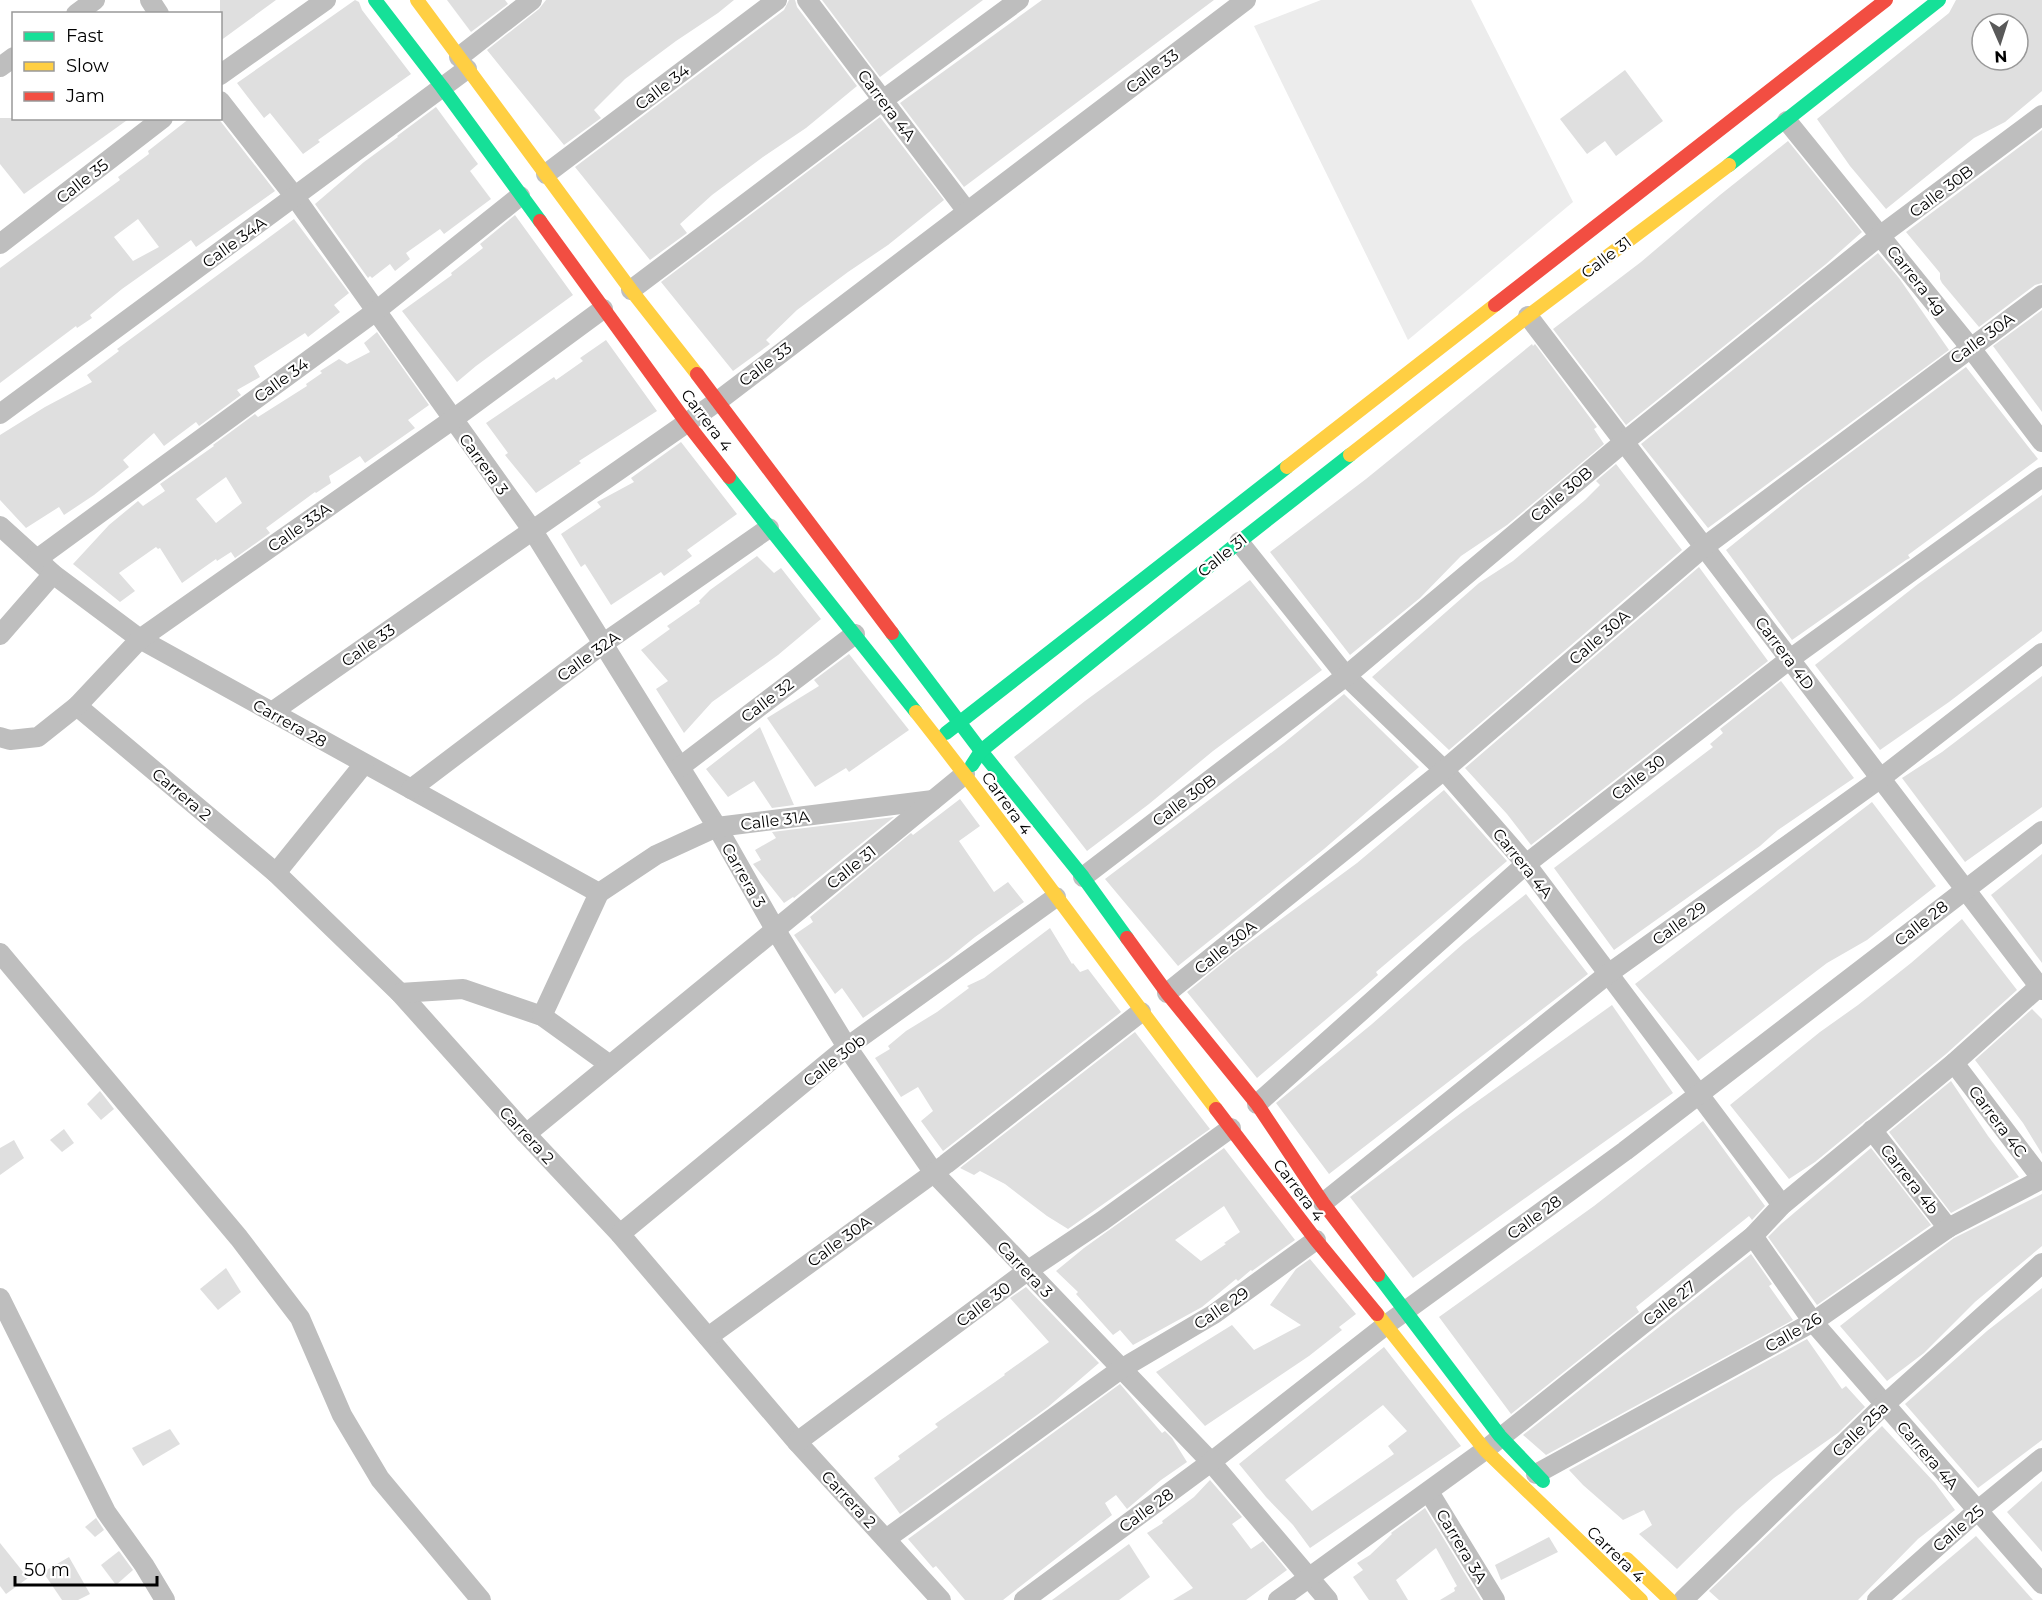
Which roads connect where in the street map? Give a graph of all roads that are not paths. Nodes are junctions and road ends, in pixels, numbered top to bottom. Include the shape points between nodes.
1 (95, 0) edge
2 (326, 0) edge
3 (375, 0) edge
4 (417, 0) edge
5 (532, 0) edge
6 (777, 0) edge
7 (807, 0) edge
8 (1019, 0) edge
9 (1886, 0) edge
10 (1939, 0) edge
11 (1239, 2) edge
12 (79, 12) edge
13 (463, 63) junction
14 (222, 74) edge
15 (442, 87) junction
16 (883, 100) junction
17 (222, 104) edge
18 (2042, 115) edge
19 (161, 120) edge
20 (1787, 121) junction
21 (546, 174) junction
22 (520, 196) junction
23 (295, 197) junction
24 (966, 210) junction
25 (1881, 236) junction
26 (0, 244) edge
27 (631, 290) junction
28 (2042, 295) edge
29 (603, 309) junction
30 (376, 311) junction
31 (1528, 316) junction
32 (1970, 347) junction
33 (718, 400) junction
34 (0, 414) edge
35 (452, 420) junction
36 (686, 422) junction
37 (1624, 442) junction
38 (2042, 442) edge
39 (2042, 477) edge
40 (0, 526) edge
41 (770, 528) junction
42 (532, 531) junction
43 (1239, 542) junction
44 (1704, 547) junction
45 (37, 559) junction
46 (53, 574) junction
47 (855, 633) junction
48 (0, 635) edge
49 (140, 639) junction
50 (604, 644) junction
51 (2042, 653) edge
52 (1790, 659) junction
53 (1346, 676) junction
54 (77, 706) junction
55 (272, 712) junction
56 (960, 722) junction
57 (0, 737) edge
58 (938, 740) junction
59 (981, 751) junction
60 (364, 764) junction
61 (680, 767) junction
62 (1444, 770) junction
63 (965, 774) junction
64 (1881, 778) junction
65 (411, 789) junction
66 (933, 800) junction
67 (717, 827) junction
68 (2042, 831) edge
69 (1526, 864) junction
70 (276, 873) junction
71 (1083, 877) junction
72 (1965, 888) junction
73 (599, 893) junction
74 (1056, 897) junction
75 (776, 929) junction
76 (0, 953) edge
77 (1608, 974) junction
78 (2041, 987) edge
79 (399, 993) junction
80 (1167, 993) junction
81 (1141, 1012) junction
82 (542, 1016) junction
83 (847, 1047) junction
84 (1954, 1063) junction
85 (610, 1065) junction
86 (1699, 1096) junction
87 (1257, 1104) junction
88 (1231, 1128) junction
89 (1872, 1130) junction
90 (526, 1134) junction
91 (934, 1173) junction
92 (2042, 1179) edge
93 (1323, 1203) junction
94 (1782, 1205) junction
95 (1948, 1228) junction
96 (620, 1234) junction
97 (1753, 1236) junction
98 (1316, 1240) junction
99 (2042, 1263) edge
100 (1027, 1271) junction
101 (0, 1298) edge
102 (1406, 1310) junction
103 (1813, 1322) junction
104 (1386, 1325) junction
105 (708, 1337) junction
106 (1121, 1369) junction
107 (1884, 1405) junction
108 (1500, 1436) junction
109 (797, 1442) junction
110 (1485, 1450) junction
111 (2042, 1458) edge
112 (1211, 1462) junction
113 (1536, 1474) junction
114 (1553, 1490) dead end
115 (1429, 1492) junction
116 (1977, 1511) junction
117 (886, 1539) junction
118 (1620, 1553) dead end
119 (1308, 1579) junction
120 (2042, 1584) edge
121 (165, 1600) edge
122 (481, 1600) edge
123 (941, 1600) edge
124 (1024, 1600) edge
125 (1278, 1600) edge
126 (1328, 1600) edge
127 (1495, 1600) edge
128 (1641, 1600) edge
129 (1670, 1600) edge
130 (1683, 1600) edge
131 (1877, 1600) edge

1 - 12 street
2 - 14 street
3 - 15 main road, Carrera 4
4 - 13 main road, Carrera 4
5 - 13 street, Calle 34A
6 - 21 street, Calle 34
7 - 16 street, Carrera 4A
8 - 16 street
9 - 56 main road, Calle 31
10 - 20 main road, Calle 31
11 - 24 street, Calle 33
13 - 15 street, Calle 34A
13 - 21 main road, Carrera 4
15 - 22 main road, Carrera 4
15 - 23 street, Calle 34A
16 - 24 street, Carrera 4A
16 - 27 street
17 - 23 street, Carrera 3
18 - 25 street, Calle 30B
19 - 26 street, Calle 35
20 - 25 street, Carrera 4g
20 - 31 main road, Calle 31
21 - 27 main road, Carrera 4
22 - 29 main road, Carrera 4
22 - 30 street, Calle 34
23 - 30 street, Carrera 3
23 - 34 street, Calle 34A
24 - 33 street, Calle 33
25 - 32 street, Carrera 4g
25 - 37 street, Calle 30B
27 - 33 main road, Carrera 4
28 - 32 street, Calle 30A
29 - 35 street, Calle 33A
29 - 36 main road, Carrera 4
30 - 35 street, Carrera 3
30 - 45 street, Calle 34
31 - 37 street, Carrera 4D
31 - 43 main road, Calle 31
32 - 38 street, Carrera 4g
32 - 44 street, Calle 30A
33 - 36 street, Calle 33
33 - 56 main road, Carrera 4
35 - 42 street, Carrera 3
35 - 49 street, Calle 33A
36 - 41 main road, Carrera 4
36 - 42 street, Calle 33
37 - 44 street, Carrera 4D
37 - 53 street, Calle 30B
39 - 52 street, Calle 30
40 - 45 street, Carrera 28
41 - 47 main road, Carrera 4
41 - 50 street, Calle 32A
42 - 50 street, Carrera 3
42 - 55 street, Calle 33
43 - 53 street, Carrera 4A
43 - 59 main road, Calle 31
44 - 52 street, Carrera 4D
44 - 62 street, Calle 30A
45 - 46 street, Carrera 28
46 - 48 street
46 - 49 street, Carrera 28
47 - 58 main road, Carrera 4
47 - 61 street, Calle 32
49 - 54 street, Calle 33A
49 - 55 street, Carrera 28
50 - 61 street, Carrera 3
50 - 65 street, Calle 32A
51 - 64 street, Calle 29
52 - 64 street, Carrera 4D
52 - 69 street, Calle 30
53 - 62 street, Carrera 4A
53 - 71 street, Calle 30B
54 - 57 street, Calle 33A via 38,737
54 - 70 street, Carrera 2
55 - 60 street, Carrera 28
56 - 58 main road, Calle 31
56 - 59 main road, Carrera 4
58 - 63 main road, Carrera 4
59 - 63 main road, Calle 31
59 - 71 main road, Carrera 4
60 - 65 street, Carrera 28
60 - 70 street
61 - 67 street, Carrera 3
62 - 69 street, Carrera 4A
62 - 80 street, Calle 30A
63 - 66 street, Calle 31
63 - 74 main road, Carrera 4
64 - 72 street, Carrera 4D
64 - 77 street, Calle 29
65 - 73 street, Carrera 28
66 - 67 street, Calle 31A
66 - 75 street, Calle 31
67 - 73 street, Calle 31A via 656,855
67 - 75 street, Carrera 3
68 - 72 street, Calle 28
69 - 77 street, Carrera 4A
69 - 87 street, Calle 30
70 - 79 street, Carrera 2
71 - 80 main road, Carrera 4
72 - 78 street, Carrera 4D
72 - 86 street, Calle 28
73 - 82 street
74 - 81 main road, Carrera 4
74 - 83 street, Calle 30b
75 - 83 street, Carrera 3
75 - 85 street, Calle 31
76 - 122 street via 239,1238 300,1318 342,1415 380,1479
77 - 86 street, Carrera 4A
77 - 93 street, Calle 29
78 - 84 street, Calle 27
79 - 82 street via 463,988
79 - 90 street, Carrera 2
80 - 87 main road, Carrera 4
81 - 88 main road, Carrera 4
81 - 91 street, Calle 30A
82 - 85 street
83 - 91 street, Carrera 3
83 - 96 street, Calle 30b
84 - 89 street, Calle 27
84 - 92 street, Carrera 4C
85 - 90 street, Calle 31
86 - 94 street, Carrera 4A
86 - 102 street, Calle 28
87 - 93 main road, Carrera 4
88 - 98 main road, Carrera 4
88 - 100 street, Calle 30
89 - 94 street, Calle 27
89 - 95 street, Carrera 4b
90 - 96 street, Carrera 2
91 - 100 street, Carrera 3
91 - 105 street, Calle 30A
92 - 95 street, Calle 26
93 - 102 main road, Carrera 4
94 - 97 street, Calle 27
95 - 103 street, Calle 26
96 - 105 street, Carrera 2
97 - 103 street, Carrera 4A
97 - 108 street, Calle 27
98 - 104 main road, Carrera 4
98 - 106 street, Calle 29 via 1214,1314
99 - 107 street, Calle 25a
100 - 106 street, Carrera 3
100 - 109 street, Calle 30
101 - 121 street via 106,1512
102 - 104 street, Calle 28
102 - 108 main road, Carrera 4
103 - 107 street, Carrera 4A
103 - 113 street, Calle 26
104 - 110 main road, Carrera 4
104 - 112 street, Calle 28
105 - 109 street, Carrera 2
106 - 112 street, Carrera 3
106 - 117 street, Calle 29
107 - 116 street, Carrera 4A
107 - 130 street, Calle 25a
108 - 110 street, Calle 27
108 - 113 main road, Carrera 4
109 - 117 street, Carrera 2
110 - 115 street, Calle 27
110 - 128 main road, Carrera 4
111 - 116 street, Calle 25
112 - 119 street, Carrera 3
112 - 124 street, Calle 28
113 - 114 main road, Carrera 4
115 - 119 street, Calle 27
115 - 127 street, Carrera 3A
116 - 120 street, Carrera 4A
116 - 131 street, Calle 25
117 - 123 street, Carrera 2
118 - 129 main road, Carrera 4
119 - 125 street, Calle 27
119 - 126 street, Carrera 3

